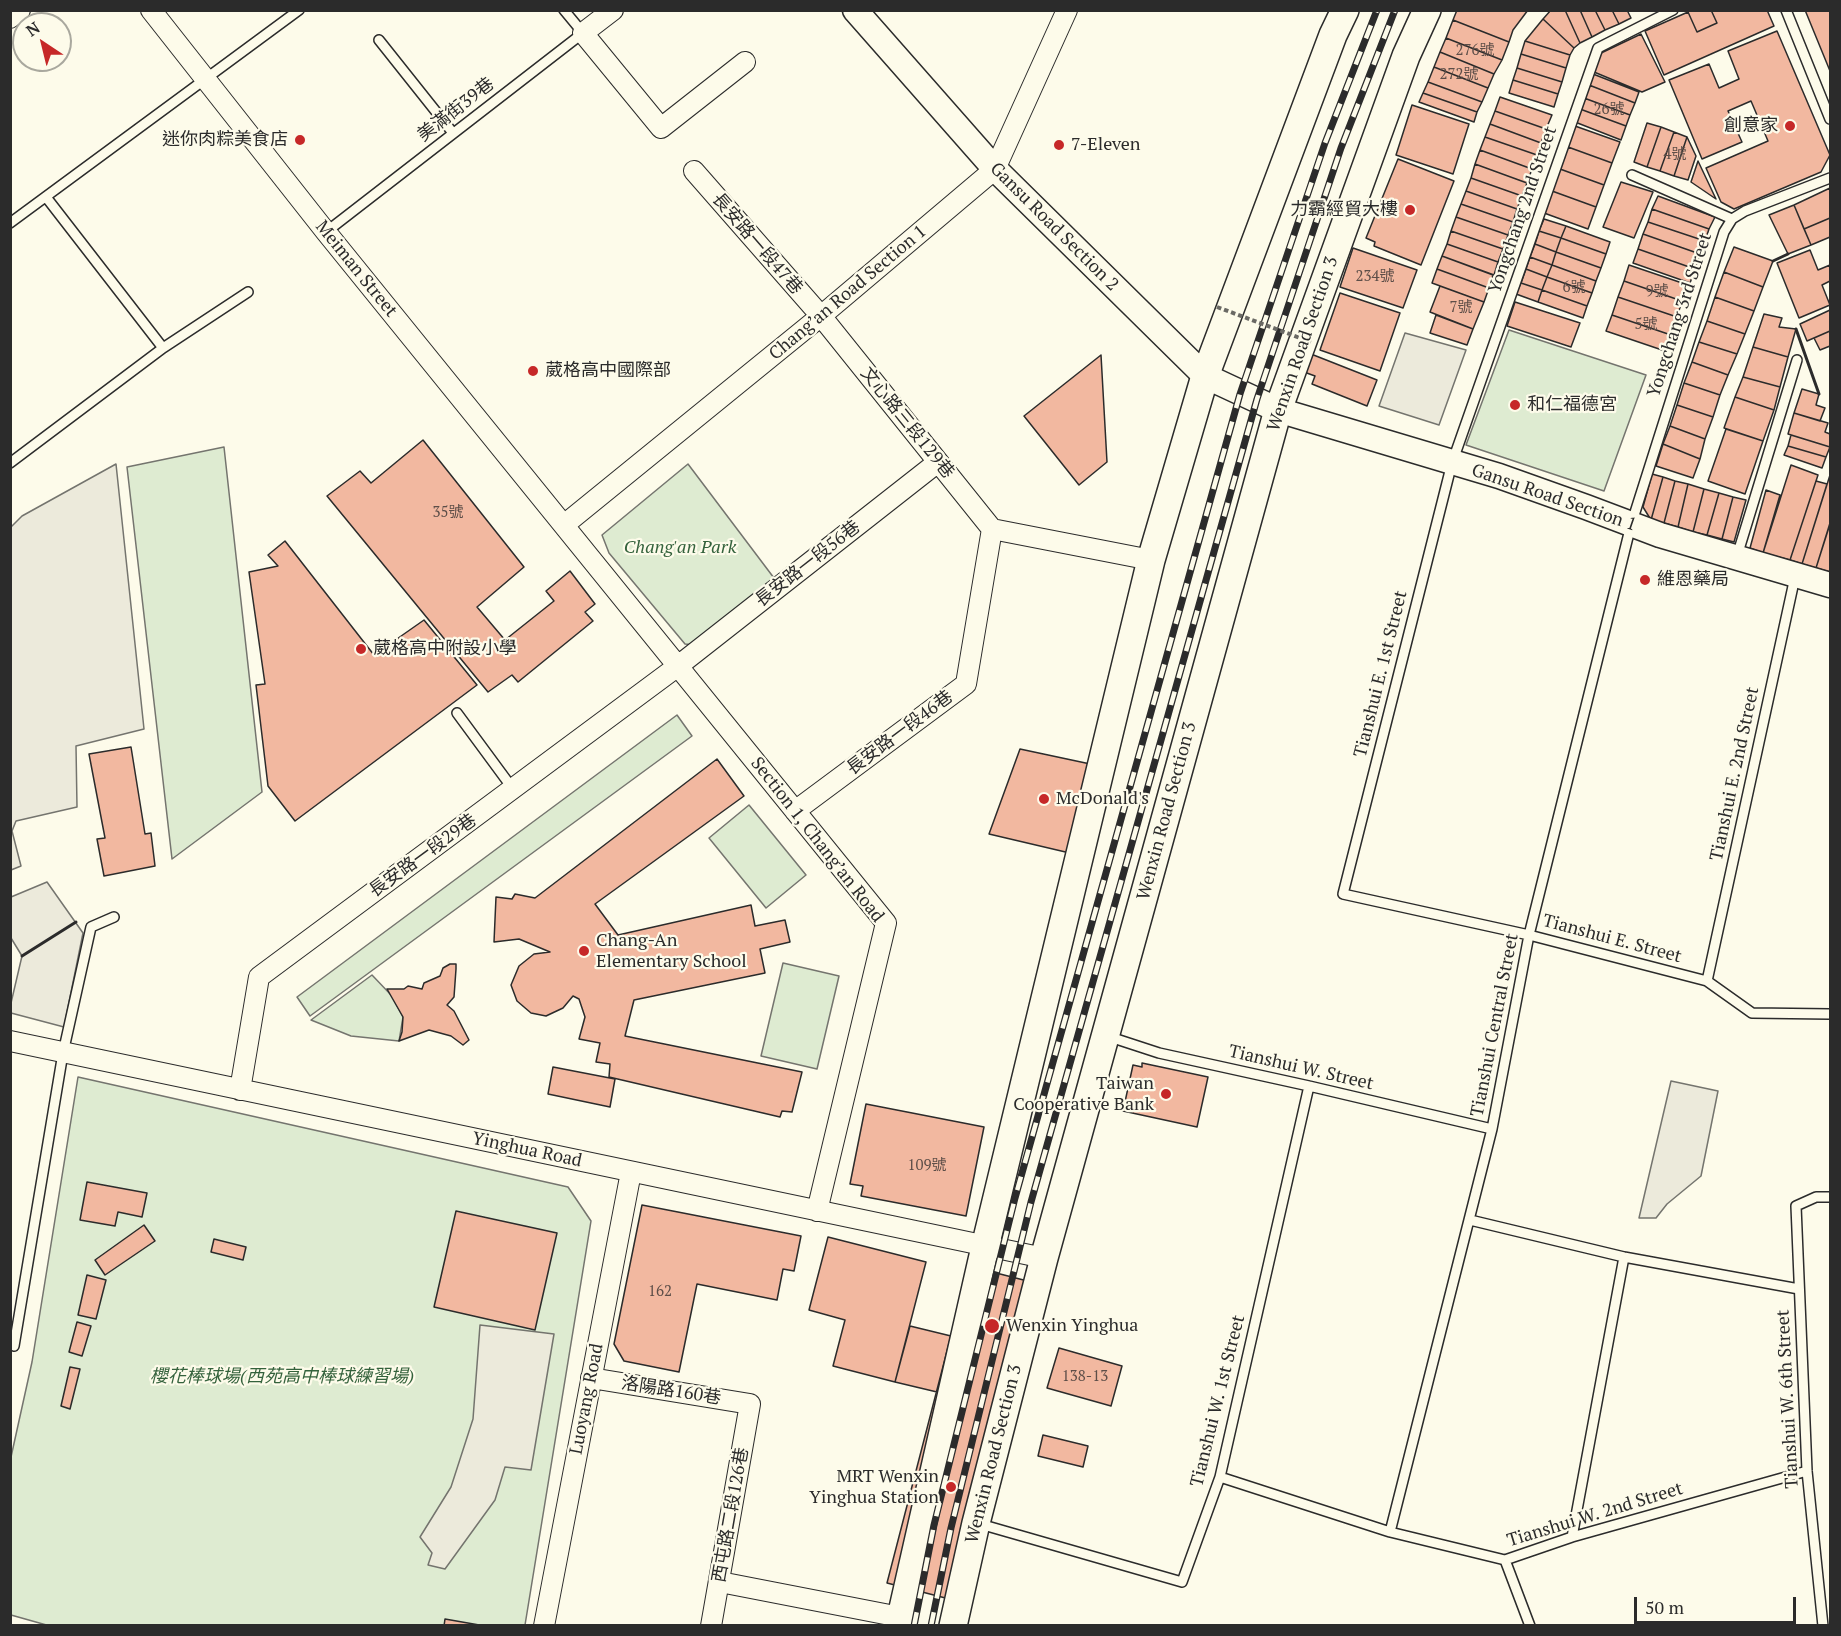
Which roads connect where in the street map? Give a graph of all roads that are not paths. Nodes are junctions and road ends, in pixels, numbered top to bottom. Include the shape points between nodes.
1 (20, 10) edge
2 (152, 10) edge
3 (299, 10) edge
4 (564, 10) edge
5 (613, 10) edge
6 (855, 10) edge
7 (1067, 10) edge
8 (1345, 10) edge
9 (1427, 10) edge
10 (1673, 10) edge
11 (1786, 10) edge
12 (10, 18) edge
13 (583, 33) junction
14 (379, 40) dead end
15 (745, 62) dead end
16 (205, 78) junction
17 (1830, 119) edge
18 (453, 133) junction
19 (995, 169) junction
20 (694, 171) dead end
21 (1632, 175) dead end
22 (1830, 178) edge
23 (46, 197) junction
24 (1732, 219) junction
25 (10, 223) edge
26 (326, 231) junction
27 (248, 292) dead end
28 (821, 316) junction
29 (163, 348) junction
30 (1797, 360) dead end
31 (1204, 376) junction
32 (1278, 410) junction
33 (938, 462) junction
34 (10, 463) edge
35 (1452, 463) junction
36 (564, 525) junction
37 (1631, 525) junction
38 (992, 529) junction
39 (1737, 557) junction
40 (1151, 560) junction
41 (1796, 575) junction
42 (1830, 585) edge
43 (678, 666) junction
44 (457, 713) dead end
45 (513, 789) junction
46 (795, 811) junction
47 (1343, 894) joint
48 (114, 917) dead end
49 (1529, 935) junction
50 (1707, 981) junction
51 (1830, 1014) edge
52 (1105, 1035) junction
53 (10, 1041) edge
54 (63, 1053) junction
55 (1309, 1086) junction
56 (240, 1090) junction
57 (1492, 1129) junction
58 (631, 1172) junction
59 (1830, 1197) edge
60 (817, 1211) junction
61 (1470, 1220) junction
62 (985, 1247) junction
63 (1624, 1257) junction
64 (1044, 1258) junction
65 (1798, 1289) junction
66 (14, 1346) dead end
67 (591, 1378) junction
68 (750, 1404) joint
69 (1807, 1471) junction
70 (1220, 1477) junction
71 (975, 1523) junction
72 (1390, 1532) junction
73 (1572, 1537) junction
74 (1506, 1560) junction
75 (720, 1582) junction
76 (899, 1621) edge
77 (544, 1626) edge
78 (711, 1626) edge
79 (953, 1626) edge
80 (1530, 1626) edge
81 (1822, 1626) edge

1 - 12 street
2 - 16 street, Meiman Street
3 - 16 lane
4 - 13 lane
5 - 13 street
6 - 19 street, Gansu Road Section 2
7 - 19 street, Chang’an Road Section 1
8 - 31 main road
9 - 32 main road, Wenxin Road Section 3 via 1406,56
10 - 35 lane, Yongchang 2nd Street via 1598,48
11 - 17 lane
13 - 15 street via 661,128
13 - 18 lane, 美滿街39巷
14 - 18 lane
16 - 23 lane
16 - 26 street, Meiman Street
18 - 26 lane, 美滿街39巷
19 - 28 street, Chang’an Road Section 1
19 - 31 street, Gansu Road Section 2
20 - 28 street, 長安路一段47巷
21 - 24 lane
22 - 24 lane, Yongchang 3rd Street
23 - 25 lane
23 - 29 lane
24 - 37 lane, Yongchang 3rd Street via 1724,232
26 - 36 street, Meiman Street
27 - 29 lane
28 - 33 street, 文心路三段129巷
28 - 36 street, Chang’an Road Section 1
29 - 34 lane
30 - 39 lane
31 - 32 street, Gansu Road Section 2
31 - 40 main road
32 - 35 street, Gansu Road Section 1
32 - 52 main road, Wenxin Road Section 3
33 - 38 street, 文心路三段129巷
33 - 43 street, 長安路一段56巷
35 - 37 street, Gansu Road Section 1 via 1541,490
35 - 47 lane, Tianshui E. 1st Street
36 - 43 street, Section 1, Chang’an Road
37 - 39 street, Gansu Road Section 1
37 - 49 lane, Tianshui Central Street
38 - 40 street
38 - 46 street, 長安路一段46巷 via 966,684
39 - 41 street, Gansu Road Section 1
40 - 62 main road
41 - 42 street, Gansu Road Section 1
41 - 50 lane, Tianshui E. 2nd Street
43 - 45 street, 長安路一段29巷
43 - 46 street, Section 1, Chang’an Road
44 - 45 lane
45 - 56 street, 長安路一段29巷 via 259,977
46 - 60 street, Section 1, Chang’an Road via 886,923
47 - 49 lane, Tianshui E. Street
48 - 54 lane via 92,927
49 - 50 lane, Tianshui E. Street
49 - 57 lane, Tianshui Central Street
50 - 51 lane, Tianshui E. Street via 1752,1013
52 - 55 lane, Tianshui W. Street via 1160,1053
52 - 64 main road, Wenxin Road Section 3
53 - 54 street, Yinghua Road
54 - 56 street, Yinghua Road
54 - 66 lane
55 - 57 lane, Tianshui W. Street
55 - 70 lane, Tianshui W. 1st Street
56 - 58 street, Yinghua Road
57 - 61 lane, Tianshui Central Street
58 - 60 street, Yinghua Road
58 - 67 street, Luoyang Road
59 - 65 lane, Tianshui W. 6th Street via 1816,1197 1796,1206
60 - 62 street, Yinghua Road
61 - 63 lane
61 - 72 lane, Tianshui Central Street
62 - 64 street, Yinghua Road
62 - 76 main road
63 - 65 lane
63 - 73 lane
64 - 71 main road, Wenxin Road Section 3
65 - 69 lane, Tianshui W. 6th Street
67 - 68 street, 洛陽路160巷
67 - 77 street, Luoyang Road
68 - 75 street, 西屯路二段126巷
69 - 73 lane, Tianshui W. 2nd Street
69 - 81 lane, Tianshui W. 6th Street
70 - 71 lane, Tianshui W. 1st Street via 1182,1582
70 - 72 lane, Tianshui W. 2nd Street
71 - 79 main road, Wenxin Road Section 3
72 - 74 lane, Tianshui W. 2nd Street
73 - 74 lane, Tianshui W. 2nd Street
74 - 80 lane
75 - 76 street
75 - 78 street, 西屯路二段126巷

